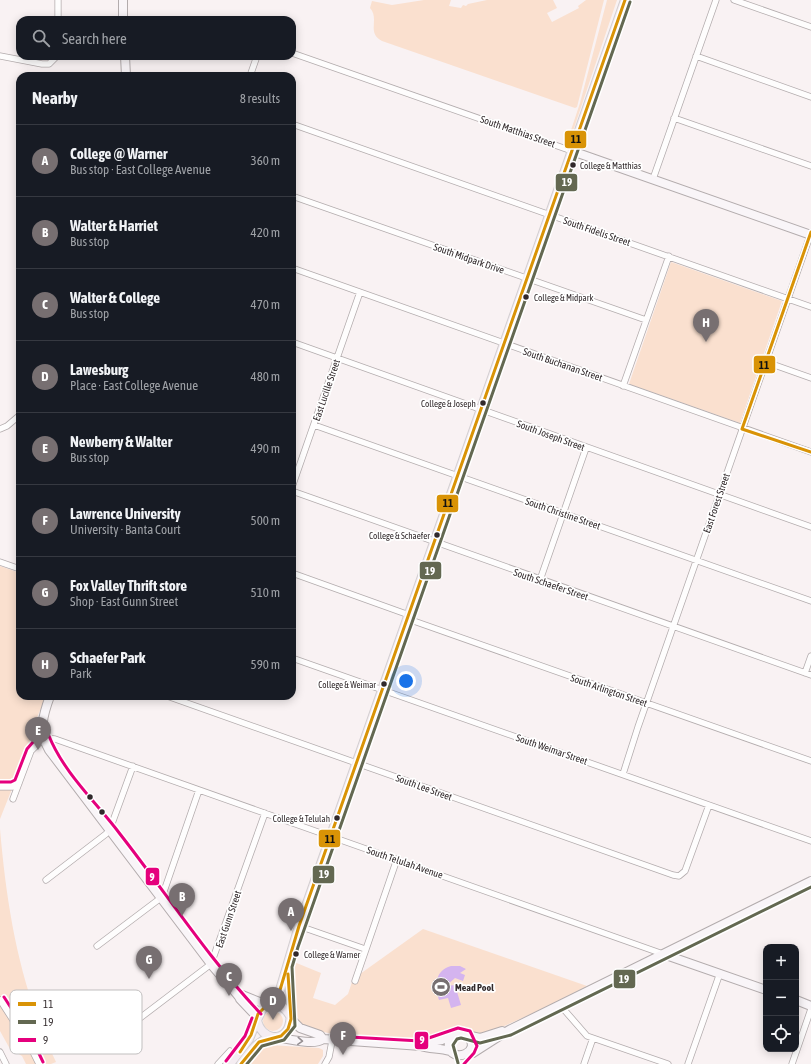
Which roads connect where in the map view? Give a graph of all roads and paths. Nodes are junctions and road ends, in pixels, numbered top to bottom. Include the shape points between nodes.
1 (58, 0) edge
2 (123, 0) edge
3 (626, 0) edge
4 (716, 0) edge
5 (734, 0) edge
6 (58, 16) edge
7 (124, 16) edge
8 (811, 27) edge
9 (296, 54) edge
10 (0, 56) edge
11 (696, 56) junction
12 (16, 59) edge
13 (21, 60) edge
14 (53, 60) edge
15 (125, 60) edge
16 (256, 60) edge
17 (126, 72) edge
18 (251, 72) edge
19 (811, 97) edge
20 (674, 118) junction
21 (296, 125) edge
22 (572, 151) junction
23 (811, 166) edge
24 (653, 179) junction
25 (296, 197) edge
26 (550, 214) junction
27 (811, 234) edge
28 (669, 256) junction
29 (296, 269) edge
30 (527, 278) junction
31 (360, 292) junction
32 (788, 299) junction
33 (811, 307) edge
34 (646, 320) junction
35 (296, 343) edge
36 (504, 344) junction
37 (337, 358) junction
38 (766, 362) junction
39 (811, 378) edge
40 (624, 386) junction
41 (481, 410) junction
42 (16, 419) edge
43 (314, 425) junction
44 (0, 428) edge
45 (742, 429) junction
46 (586, 448) junction
47 (811, 452) edge
48 (296, 476) edge
49 (458, 476) junction
50 (296, 492) edge
51 (719, 494) junction
52 (564, 514) junction
53 (811, 527) edge
54 (435, 542) junction
55 (696, 560) junction
56 (0, 562) edge
57 (16, 568) edge
58 (296, 575) edge
59 (540, 580) junction
60 (811, 601) edge
61 (408, 617) junction
62 (673, 626) junction
63 (811, 656) edge
64 (296, 659) edge
65 (805, 673) junction
66 (811, 676) edge
67 (383, 690) junction
68 (49, 700) edge
69 (178, 700) edge
70 (646, 703) junction
71 (44, 738) junction
72 (811, 761) edge
73 (357, 763) junction
74 (133, 766) junction
75 (623, 774) junction
76 (19, 783) junction
77 (0, 787) edge
78 (199, 790) junction
79 (13, 799) dead end
80 (709, 805) junction
81 (265, 813) junction
82 (110, 828) junction
83 (331, 836) junction
84 (811, 841) edge
85 (397, 859) junction
86 (46, 880) dead end
87 (811, 881) edge
88 (162, 897) junction
89 (299, 926) junction
90 (97, 946) dead end
91 (365, 949) junction
92 (664, 954) junction
93 (211, 964) junction
94 (288, 966) junction
95 (720, 973) junction
96 (355, 981) dead end
97 (763, 989) edge
98 (239, 995) junction
99 (0, 1000) edge
100 (799, 1001) edge
101 (268, 1005) junction
102 (560, 1005) junction
103 (811, 1006) edge
104 (811, 1009) edge
105 (10, 1015) edge
106 (142, 1016) edge
107 (290, 1018) junction
108 (257, 1019) junction
109 (510, 1030) junction
110 (454, 1035) junction
111 (467, 1035) junction
112 (274, 1037) junction
113 (593, 1038) junction
114 (323, 1039) junction
115 (332, 1040) junction
116 (421, 1046) junction
117 (230, 1051) dead end
118 (0, 1052) edge
119 (451, 1052) junction
120 (34, 1054) edge
121 (465, 1055) junction
122 (6, 1064) edge
123 (39, 1064) edge
124 (218, 1064) edge
125 (230, 1064) edge
126 (241, 1064) edge
127 (325, 1064) edge
128 (453, 1064) edge
129 (458, 1064) edge
130 (584, 1064) edge
131 (668, 1064) edge
132 (688, 1064) edge
133 (792, 1064) edge

1 - 6 street
2 - 7 street
3 - 22 main road
4 - 11 street
5 - 8 street
9 - 22 street, South Matthias Street
10 - 12 street
11 - 19 street
11 - 20 street
13 - 14 street via 49,64
15 - 17 street
16 - 18 street
20 - 23 street
20 - 24 street
21 - 26 street, South Fidelis Street
22 - 24 street, South Matthias Street
22 - 26 main road
24 - 27 street, South Matthias Street
25 - 30 street, South Midpark Drive
26 - 28 street, South Fidelis Street
26 - 30 main road
27 - 32 street, East Forest Street
28 - 32 street, South Fidelis Street
28 - 34 street
29 - 31 street, South Buchanan Street
30 - 34 street, South Midpark Drive
30 - 36 main road
31 - 36 street, South Buchanan Street
31 - 37 street, East Lucille Street
32 - 33 street, South Fidelis Street
32 - 38 street, East Forest Street
34 - 40 street
35 - 37 street, South Joseph Street
36 - 40 street, South Buchanan Street
36 - 41 main road
37 - 41 street, South Joseph Street
37 - 43 street, East Lucille Street
38 - 39 street
38 - 45 street, East Forest Street
40 - 45 street, South Buchanan Street
41 - 46 street, South Joseph Street
41 - 49 main road
42 - 44 street
43 - 48 street, East Lucille Street
43 - 49 street, South Christine Street
45 - 47 street, South Buchanan Street
45 - 51 street, East Forest Street
46 - 51 street, South Joseph Street
46 - 52 street
49 - 52 street, South Christine Street
49 - 54 main road
50 - 54 street, South Schaefer Street
51 - 53 street, South Joseph Street
51 - 55 street, East Forest Street
52 - 55 street, South Christine Street
52 - 59 street
54 - 59 street, South Schaefer Street
54 - 61 main road
55 - 60 street, South Christine Street
55 - 62 street, East Forest Street
56 - 57 street
58 - 61 street, South Arlington Street
59 - 62 street, South Schaefer Street
61 - 67 main road
61 - 70 street, South Arlington Street
62 - 65 street, South Schaefer Street
62 - 70 street, East Forest Street
63 - 65 street
64 - 67 street, South Weimar Street
65 - 66 street, South Schaefer Street
67 - 73 main road
67 - 75 street, South Weimar Street
68 - 71 street via 42,724
69 - 73 street, South Lee Street
70 - 72 street, South Arlington Street
70 - 75 street, East Forest Street
71 - 74 street, South Telulah Avenue
71 - 76 street via 31,750
71 - 82 street via 62,768
73 - 80 street, South Lee Street via 673,876 681,876 685,871
73 - 83 main road
74 - 78 street, South Telulah Avenue
74 - 82 street
75 - 80 street, South Weimar Street
76 - 77 street via 12,787
76 - 79 street
78 - 81 street, South Telulah Avenue
78 - 88 street
80 - 84 street, South Weimar Street
81 - 83 street, South Telulah Avenue
81 - 93 street, East Gunn Street
82 - 86 street via 106,834
82 - 88 street
83 - 85 street, South Telulah Avenue
83 - 89 main road
85 - 91 street
85 - 92 street, South Telulah Avenue
87 - 92 street
88 - 90 street
88 - 93 street
89 - 91 street
89 - 94 main road
91 - 96 street
92 - 95 street, South Telulah Avenue
92 - 102 street
93 - 98 street
93 - 106 street
94 - 101 main road via 278,994
94 - 107 main road
95 - 97 street, South Telulah Avenue
95 - 132 street
98 - 101 street
98 - 108 street
99 - 105 street
100 - 103 street
101 - 107 main road via 282,1007
101 - 108 main road via 260,1011
102 - 109 street
102 - 113 street via 584,1034
104 - 133 street
107 - 112 main road via 286,1031
107 - 114 street via 300,1028 320,1035
108 - 112 main road via 262,1032
108 - 125 main road via 249,1039
109 - 111 street via 482,1038
109 - 121 street via 473,1053
110 - 111 street
110 - 116 street
110 - 119 street via 448,1044
111 - 121 street via 472,1045
112 -> 114 street via 319,1042
112 - 126 main road via 255,1046
113 - 130 street
113 - 131 street
114 - 115 street
115 - 116 street
115 - 127 street
116 - 119 street
117 - 124 street
118 - 122 street
119 - 121 street via 457,1056
119 - 128 street
120 - 123 street
121 - 129 street

